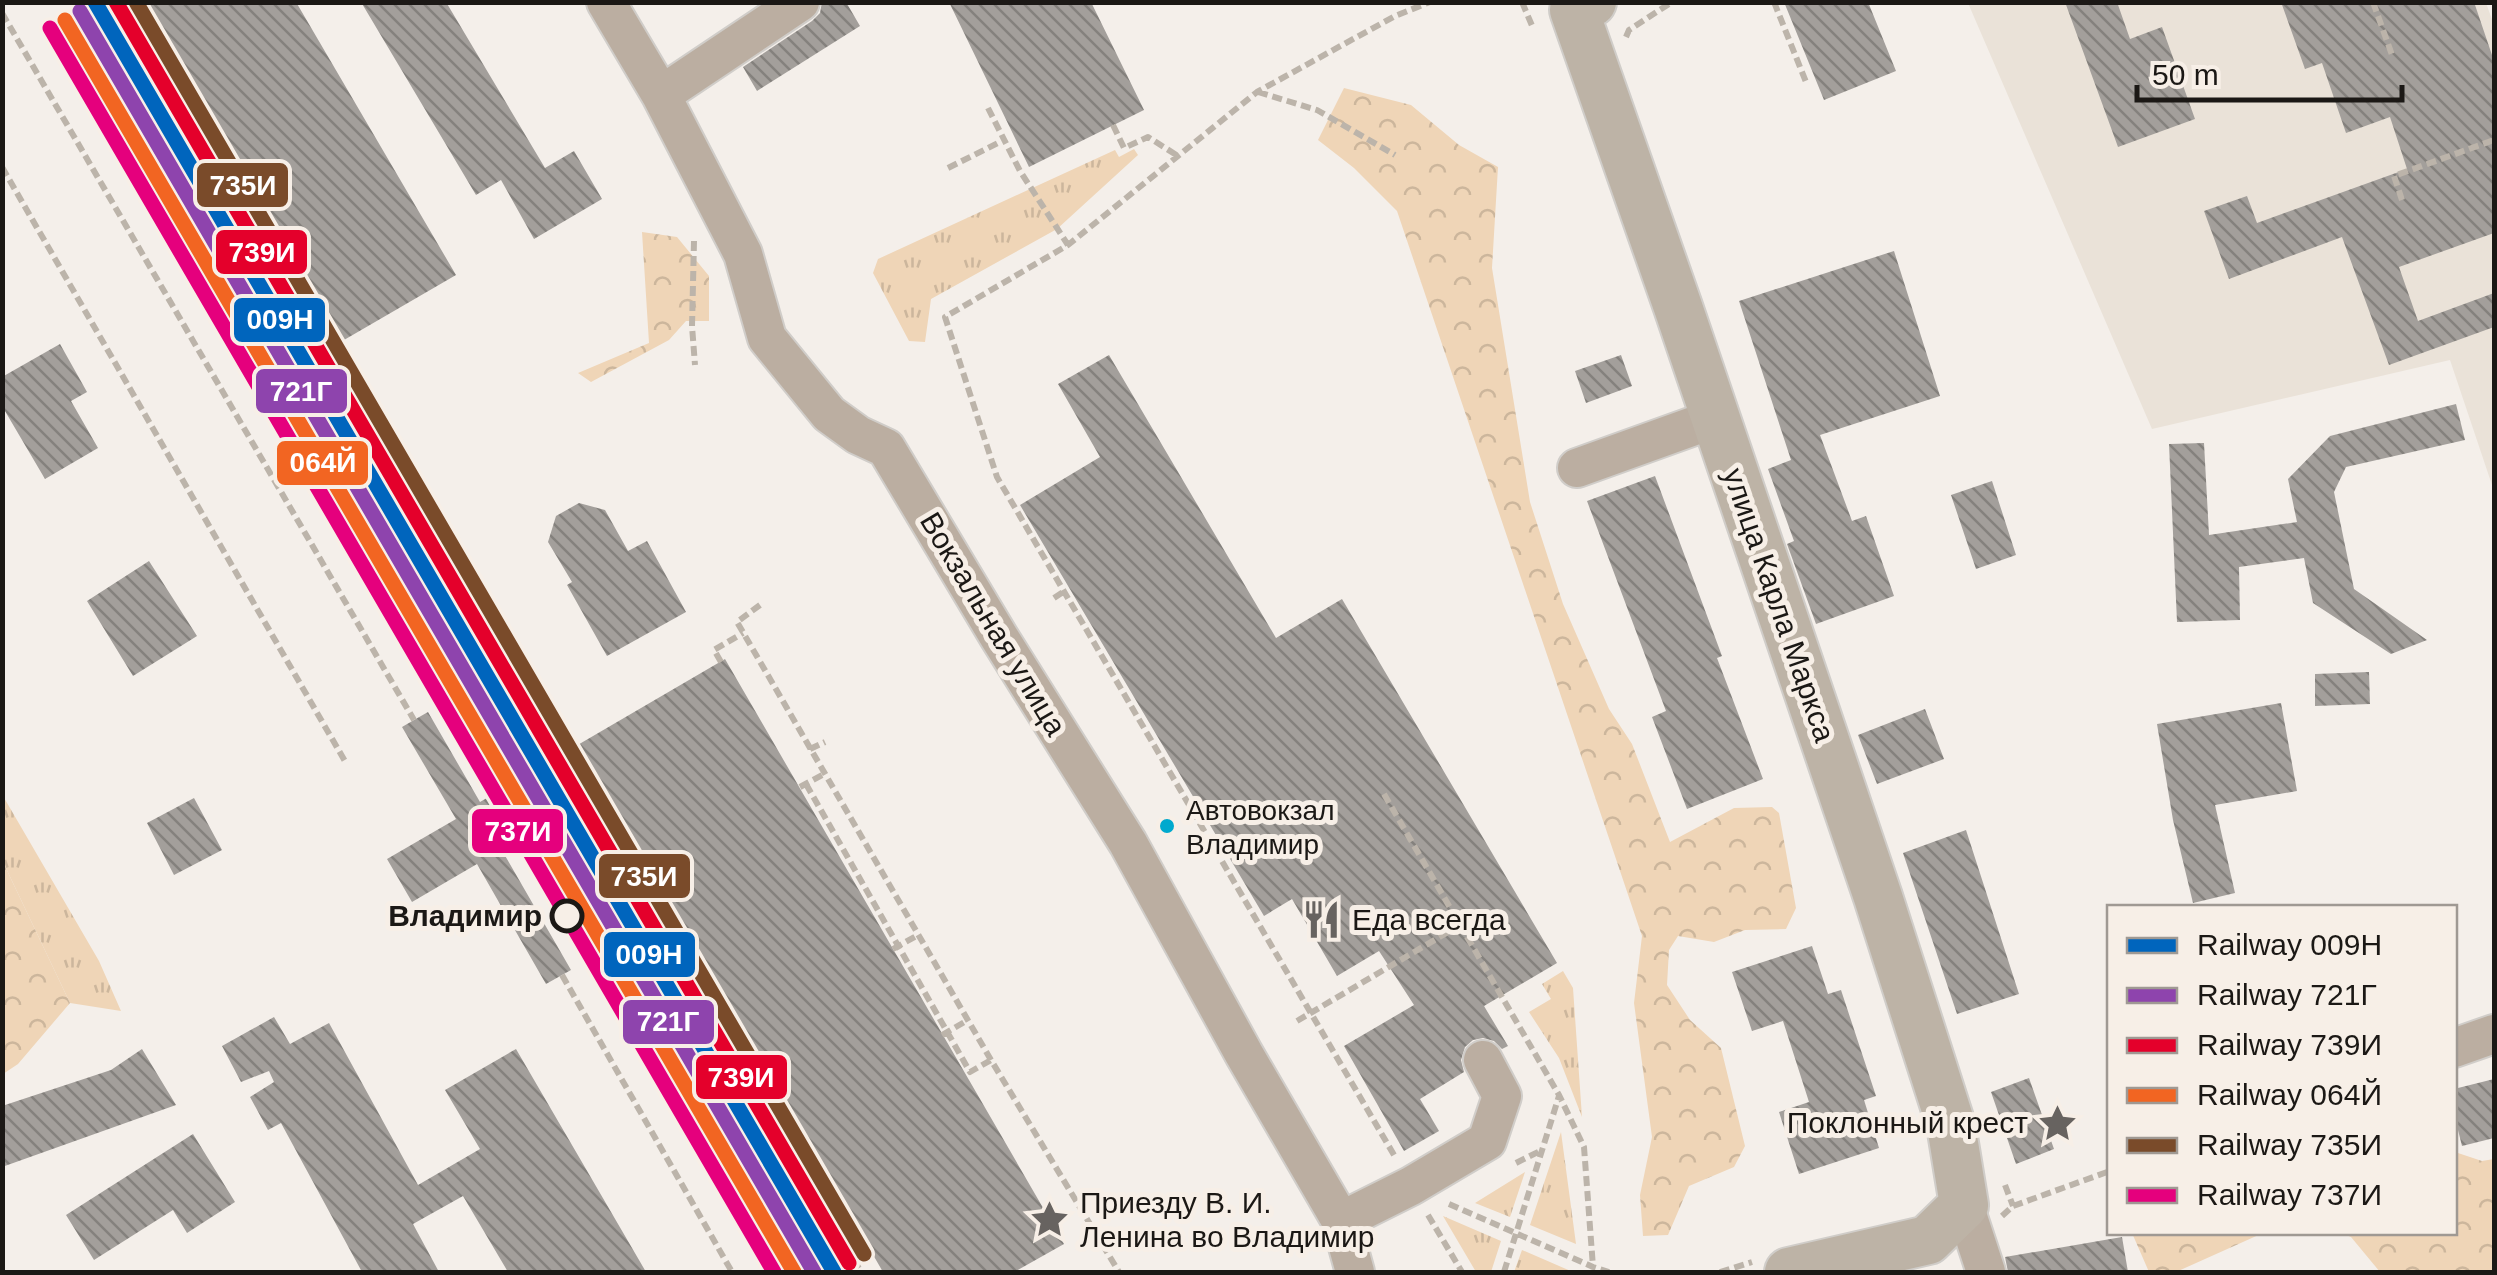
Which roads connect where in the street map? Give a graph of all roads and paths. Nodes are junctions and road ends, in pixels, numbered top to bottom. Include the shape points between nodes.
1 (122, 2) edge
2 (606, 2) edge
3 (800, 2) edge
4 (1430, 2) edge
5 (1774, 2) edge
6 (2373, 2) edge
7 (1578, 5) edge
8 (2, 13) edge
9 (2392, 55) dead end
10 (1806, 82) dead end
11 (1257, 92) junction
12 (660, 96) junction
13 (988, 108) dead end
14 (1113, 125) dead end
15 (1004, 140) junction
16 (2494, 140) edge
17 (1396, 155) dead end
18 (1178, 156) junction
19 (2, 166) edge
20 (948, 168) dead end
21 (2402, 200) dead end
22 (1068, 245) junction
23 (1716, 418) junction
24 (1576, 468) dead end
25 (1063, 592) junction
26 (1054, 598) dead end
27 (760, 605) dead end
28 (743, 633) junction
29 (721, 662) dead end
30 (414, 720) dead end
31 (825, 742) dead end
32 (810, 749) junction
33 (346, 763) dead end
34 (824, 774) junction
35 (1384, 794) dead end
36 (651, 872) dead end
37 (634, 880) junction
38 (1460, 925) junction
39 (918, 935) junction
40 (895, 948) junction
41 (562, 975) dead end
42 (1311, 1012) junction
43 (968, 1020) junction
44 (1297, 1020) dead end
45 (944, 1033) junction
46 (2494, 1034) edge
47 (2457, 1047) edge
48 (991, 1060) junction
49 (1484, 1060) dead end
50 (1560, 1095) junction
51 (797, 1125) dead end
52 (781, 1134) junction
53 (1542, 1150) junction
54 (1066, 1162) dead end
55 (1508, 1167) dead end
56 (1058, 1168) junction
57 (2107, 1172) edge
58 (1411, 1186) junction
59 (1458, 1192) dead end
60 (1964, 1205) junction
61 (2013, 1206) dead end
62 (1341, 1221) junction
63 (1516, 1234) junction
64 (1592, 1268) junction
65 (732, 1272) edge
66 (861, 1272) edge
67 (1118, 1272) edge
68 (1355, 1272) edge
69 (1462, 1272) edge
70 (1504, 1272) edge
71 (1609, 1272) edge
72 (1790, 1272) edge
73 (1986, 1272) edge

1 - 37 path
2 - 12 street, Вокзальная улица
3 - 12 street
4 - 11 path
5 - 10 path
6 - 9 path
7 - 23 main road, улица Карла Маркса
8 - 30 path
11 - 17 path via 1317,110
11 - 18 path
12 - 62 street, Вокзальная улица via 743,254 767,338 830,414 886,448 1128,843
13 - 15 path
14 - 18 path via 1124,148 1148,137
15 - 20 path
15 - 22 path
16 - 21 path via 2394,176
18 - 22 path
19 - 33 path
22 - 25 path via 946,317 997,477
23 - 24 street
23 - 60 main road, улица Карла Маркса via 1946,1108
25 - 26 path
25 - 42 path
27 - 28 path via 736,622
28 - 29 path via 714,650
28 - 32 path
31 - 32 path
32 - 34 path
34 - 39 path
34 - 40 path via 803,786
35 - 38 path
36 - 37 path
37 - 52 path
38 - 42 path
38 - 50 path
39 - 40 path
39 - 43 path
40 - 45 path
41 - 65 path
42 - 44 path
42 - 58 path
43 - 45 path
43 - 48 path
45 - 48 path via 970,1072
46 - 47 street
48 - 56 path
49 - 58 street via 1502,1096 1487,1141
50 - 53 path
50 - 64 path via 1584,1146
51 - 52 path
52 - 66 path
53 - 55 path
53 - 63 path
54 - 56 path
56 - 67 path
57 - 61 path
58 - 62 street
58 - 69 path
59 - 63 path via 1442,1200
60 - 72 main road via 1928,1240
60 - 73 street
62 - 68 street, Вокзальная улица
63 - 64 path
63 - 70 path
64 - 71 path

